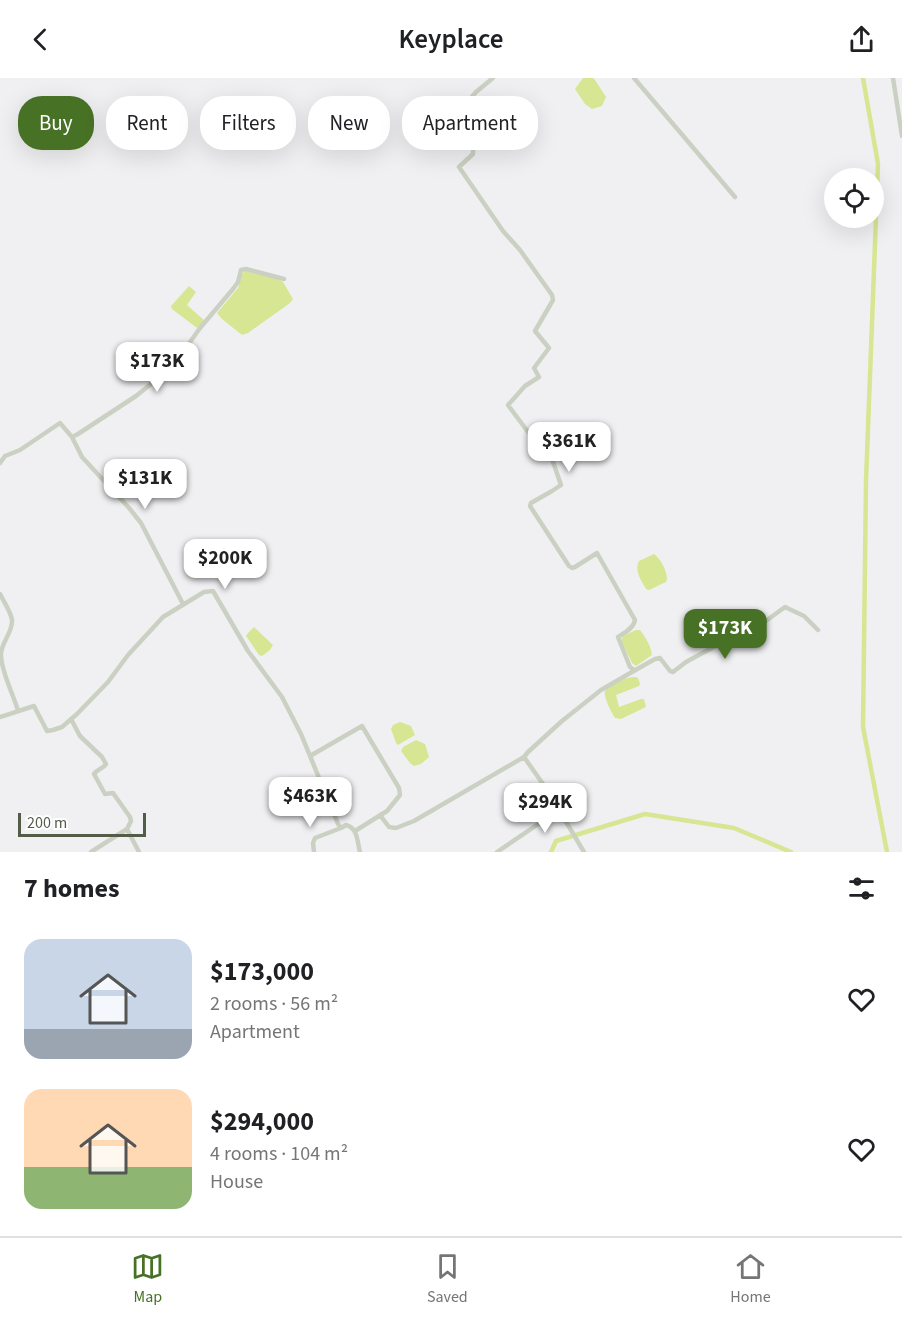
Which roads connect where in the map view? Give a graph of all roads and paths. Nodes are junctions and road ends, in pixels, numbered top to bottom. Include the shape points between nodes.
1 (493, 78) edge
2 (634, 78) edge
3 (893, 78) edge
4 (902, 136) edge
5 (735, 197) dead end
6 (284, 279) dead end
7 (72, 437) junction
8 (0, 463) edge
9 (0, 594) edge
10 (183, 604) junction
11 (818, 630) dead end
12 (632, 672) junction
13 (18, 711) junction
14 (0, 717) edge
15 (71, 719) junction
16 (310, 756) junction
17 (524, 757) junction
18 (559, 810) junction
19 (380, 815) junction
20 (340, 828) junction
21 (127, 829) junction
22 (355, 831) junction
23 (91, 852) edge
24 (138, 852) edge
25 (314, 852) edge
26 (360, 852) edge
27 (497, 852) edge
28 (584, 852) edge

1 - 12 street via 466,104 488,134 459,167 552,295 553,300 535,331 549,348 534,368 539,378 525,386 508,405 552,459 561,484 530,506 568,566 575,567 597,553 635,620 618,637
2 - 5 street
3 - 4 street
6 - 7 street via 241,270 234,290 161,376
7 - 8 street via 60,423 5,456
7 - 10 street via 82,457 141,523
9 - 13 street via 12,622 1,651 2,665
10 - 15 street via 163,617
10 - 16 street via 213,591 248,651 282,697
11 - 12 street via 804,616 786,607 733,645 724,649 718,644 674,672 660,658
12 - 17 street via 601,690
13 - 14 street
13 - 15 street via 34,706 48,731
15 - 21 street via 84,741 106,764 94,774 105,794 113,793 130,817
16 - 19 street via 362,726 399,788 400,795
16 - 20 street
17 - 18 street
17 - 19 street via 414,821 389,827
18 - 27 street
18 - 28 street
19 - 22 street
20 - 22 street via 346,825
20 - 25 street via 315,838
21 - 23 street
21 - 24 street
22 - 26 street

